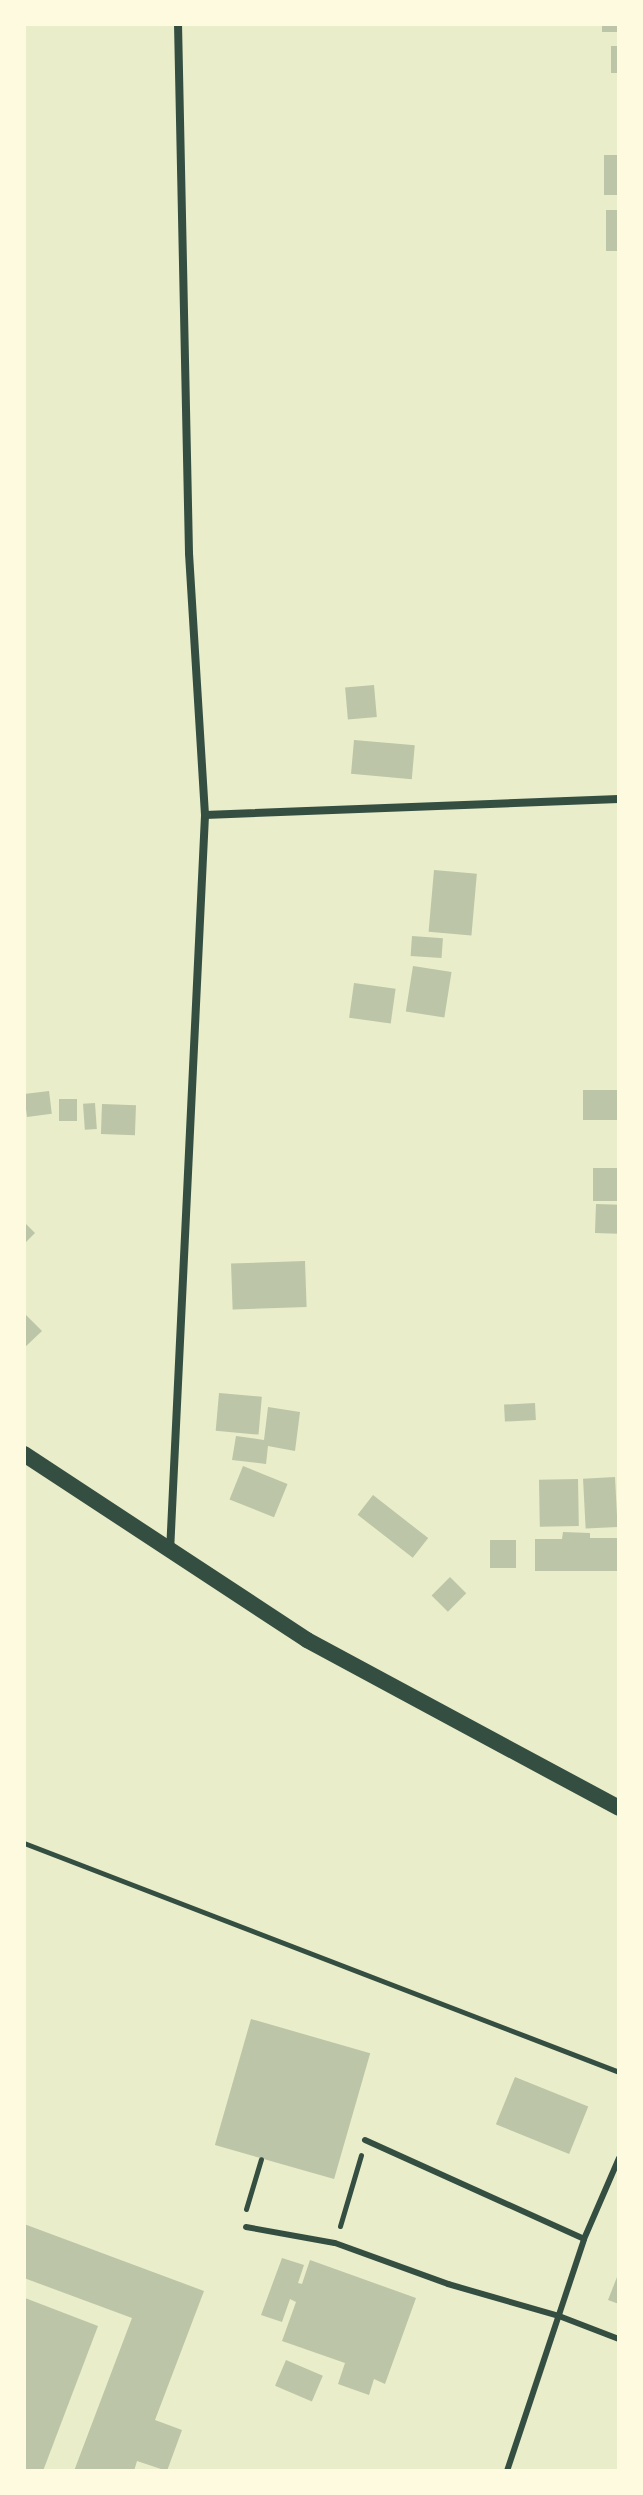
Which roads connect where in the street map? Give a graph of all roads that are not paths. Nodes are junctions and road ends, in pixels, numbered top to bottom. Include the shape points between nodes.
1 (178, 24) edge
2 (619, 799) edge
3 (205, 815) junction
4 (24, 1454) edge
5 (170, 1552) junction
6 (619, 1808) edge
7 (365, 2140) road end
8 (619, 2158) edge
9 (246, 2227) dead end
10 (584, 2239) junction
11 (559, 2316) junction
12 (619, 2339) edge
13 (507, 2471) edge

1 - 3 street via 189,553
2 - 3 street
3 - 5 street
4 - 5 main road
5 - 6 main road via 307,1640
7 - 10 lane
8 - 10 lane
9 - 11 lane via 335,2243
10 - 11 lane
11 - 12 lane
11 - 13 lane

